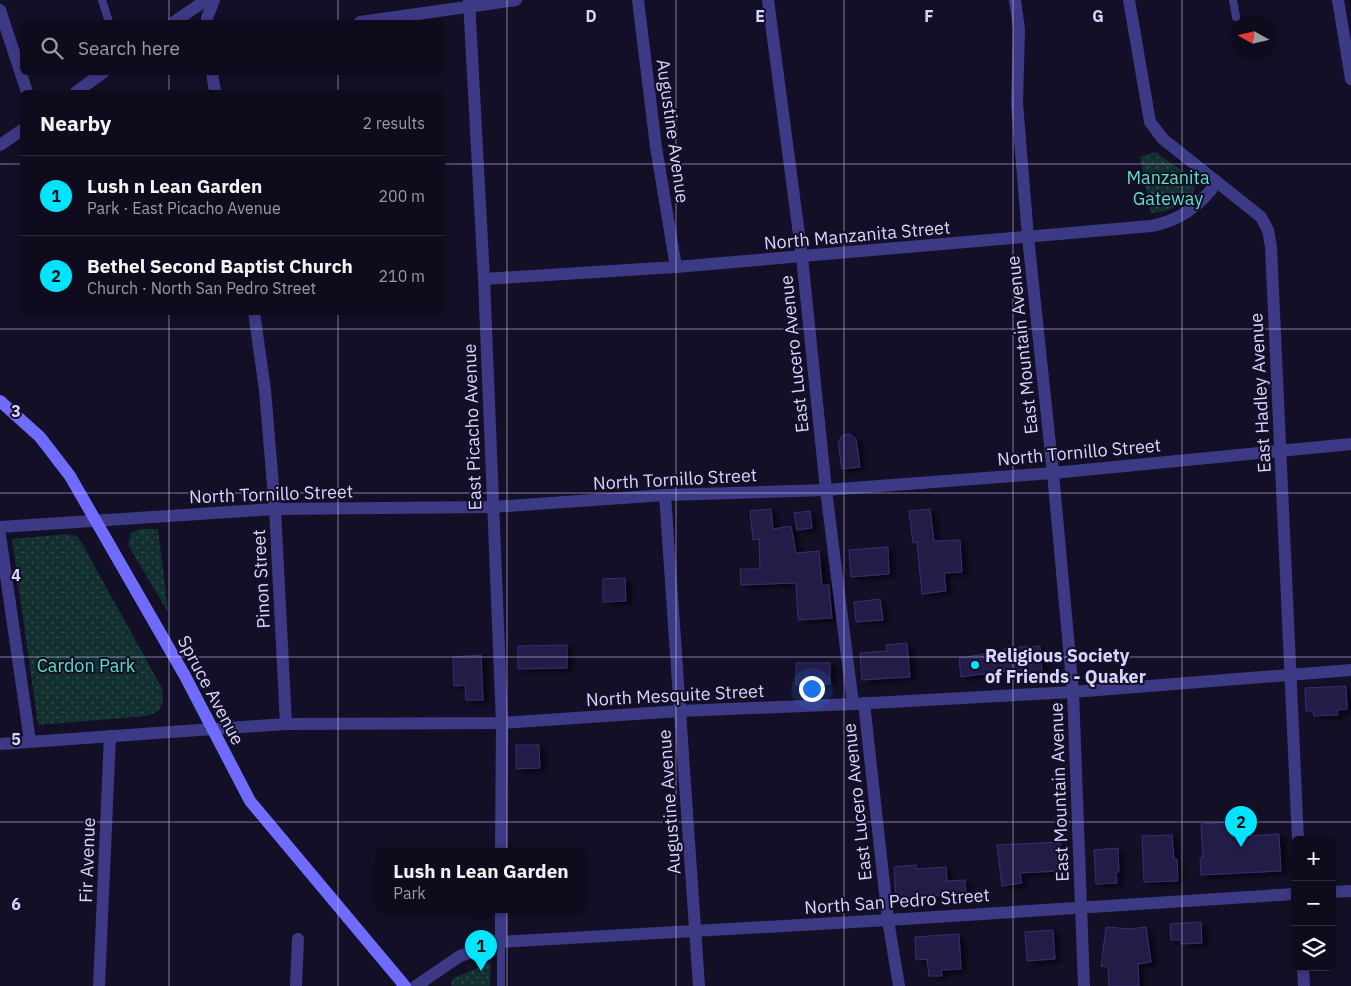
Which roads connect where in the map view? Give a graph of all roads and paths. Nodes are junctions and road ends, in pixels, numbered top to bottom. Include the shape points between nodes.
1 (102, 0) edge
2 (206, 0) edge
3 (214, 0) edge
4 (516, 0) edge
5 (638, 0) edge
6 (768, 0) edge
7 (1015, 0) edge
8 (1129, 0) edge
9 (1233, 0) edge
10 (1338, 0) edge
11 (469, 3) edge
12 (0, 10) edge
13 (1236, 15) edge
14 (109, 20) edge
15 (177, 20) edge
16 (207, 20) edge
17 (371, 20) edge
18 (20, 71) edge
19 (21, 75) edge
20 (100, 75) edge
21 (212, 75) edge
22 (1351, 75) edge
23 (26, 90) edge
24 (79, 90) edge
25 (215, 90) edge
26 (20, 131) edge
27 (0, 145) edge
28 (1217, 182) junction
29 (1028, 237) junction
30 (802, 257) junction
31 (676, 268) junction
32 (484, 279) junction
33 (254, 315) edge
34 (0, 401) edge
35 (1351, 444) edge
36 (1280, 451) junction
37 (1053, 473) junction
38 (826, 490) junction
39 (665, 495) junction
40 (492, 507) junction
41 (275, 509) junction
42 (94, 520) junction
43 (0, 527) edge
44 (0, 535) edge
45 (1351, 670) edge
46 (1291, 674) junction
47 (1073, 692) junction
48 (859, 704) junction
49 (680, 711) junction
50 (286, 724) junction
51 (502, 724) junction
52 (212, 729) junction
53 (110, 736) junction
54 (30, 742) junction
55 (0, 744) edge
56 (1298, 836) edge
57 (501, 848) edge
58 (1351, 891) edge
59 (1336, 892) edge
60 (1291, 894) edge
61 (1081, 907) junction
62 (501, 913) edge
63 (888, 920) junction
64 (696, 930) junction
65 (298, 938) dead end
66 (501, 942) junction
67 (1303, 971) edge
68 (99, 986) edge
69 (296, 986) edge
70 (405, 986) edge
71 (416, 986) edge
72 (501, 986) edge
73 (699, 986) edge
74 (899, 986) edge
75 (1084, 986) edge
76 (1304, 986) edge

1 - 14 lane
2 - 15 street
3 - 16 street
4 - 11 street
5 - 31 street, Augustine Avenue via 656,147
6 - 30 street, East Lucero Avenue
7 - 29 street, East Mountain Avenue via 1019,29 1017,103
8 - 28 street, East Hadley Avenue via 1150,122 1163,139
9 - 13 lane
10 - 22 street
11 - 17 street
11 - 32 street, East Picacho Avenue
12 - 18 street
19 - 23 street
20 - 24 street
21 - 25 street
26 - 27 street
28 - 29 street, North Manzanita Street via 1208,194 1180,217 1167,223
28 - 36 street, East Hadley Avenue via 1261,217 1268,230
29 - 30 street, North Manzanita Street
29 - 37 street, East Mountain Avenue
30 - 31 street, North Manzanita Street
30 - 38 street, East Lucero Avenue
31 - 32 street, North Manzanita Street
32 - 40 street, East Picacho Avenue
33 - 41 street, Pinon Street via 265,390
34 - 42 main road, Spruce Avenue via 40,437 70,476
35 - 36 street, North Tornillo Street
36 - 37 street, North Tornillo Street
36 - 46 street, East Hadley Avenue
37 - 38 street, North Tornillo Street
37 - 47 street, East Mountain Avenue
38 - 39 street, North Tornillo Street
38 - 48 street, East Lucero Avenue
39 - 40 street, North Tornillo Street
39 - 49 street, Augustine Avenue
40 - 41 street, North Tornillo Street
40 - 51 street, East Picacho Avenue
41 - 42 street, North Tornillo Street
41 - 50 street, Pinon Street
42 - 43 street, North Tornillo Street
42 - 52 main road, Spruce Avenue via 185,676
44 - 54 street
45 - 46 street, North Mesquite Street
46 - 47 street, North Mesquite Street
46 - 56 street, East Hadley Avenue
47 - 48 street, North Mesquite Street
47 - 61 street, East Mountain Avenue
48 - 49 street, North Mesquite Street
48 - 63 street, East Lucero Avenue
49 - 51 street, North Mesquite Street
49 - 64 street, Augustine Avenue
50 - 51 street, North Mesquite Street
50 - 52 street, North Mesquite Street
51 - 57 street, East Picacho Avenue
52 - 53 street, North Mesquite Street
52 - 70 main road, Spruce Avenue via 250,800
53 - 54 street, North Mesquite Street
53 - 68 street, Fir Avenue
54 - 55 street, North Mesquite Street
58 - 59 street
60 - 61 street, North San Pedro Street
61 - 63 street, North San Pedro Street
61 - 75 street, East Mountain Avenue
62 - 66 street
63 - 64 street, North San Pedro Street
63 - 74 street, East Lucero Avenue
64 - 66 street, North San Pedro Street
64 - 73 street, Augustine Avenue
65 - 69 street
66 - 71 street via 460,956
66 - 72 lane
67 - 76 street

